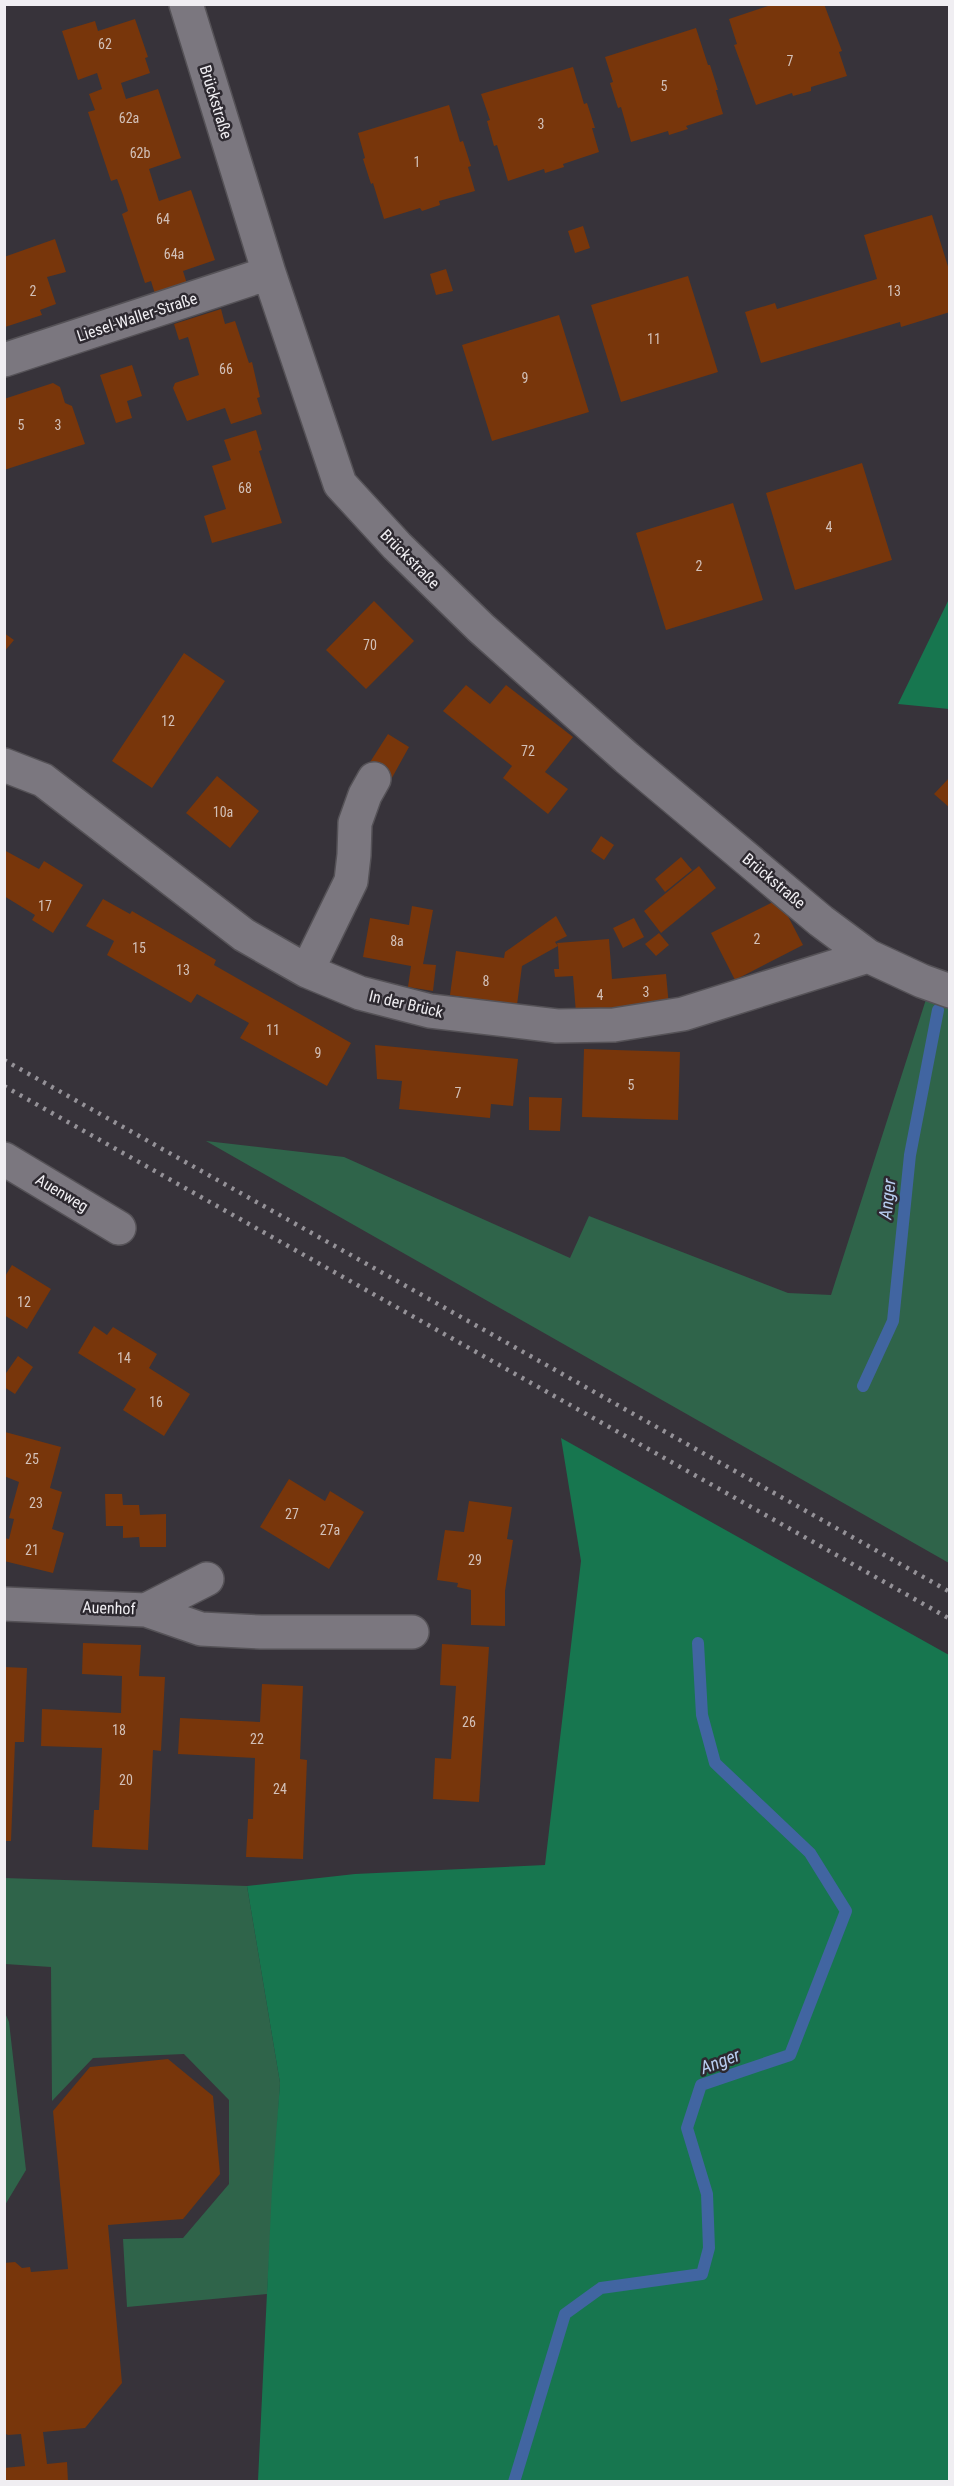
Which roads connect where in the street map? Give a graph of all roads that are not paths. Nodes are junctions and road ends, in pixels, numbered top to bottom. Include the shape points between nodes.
1 (186, 4) edge
2 (269, 273) junction
3 (4, 360) edge
4 (4, 765) edge
5 (374, 779) dead end
6 (868, 956) junction
7 (307, 971) junction
8 (943, 988) edge
9 (4, 1159) edge
10 (118, 1228) dead end
11 (207, 1579) dead end
12 (4, 1604) edge
13 (146, 1610) junction
14 (412, 1632) dead end

1 - 2 street, Brückstraße
2 - 3 street, Liesel-Waller-Straße
2 - 6 street, Brückstraße via 340,484 481,628 627,758
4 - 7 street, In der Brück via 43,780 244,935
5 - 7 street via 355,823 351,881
6 - 7 street, In der Brück via 684,1014 614,1025 557,1026 430,1011 360,993
6 - 8 street, Brückstraße
9 - 10 street, Auenweg
11 - 13 street, Auenhof
12 - 13 street, Auenhof
13 - 14 street via 201,1629

